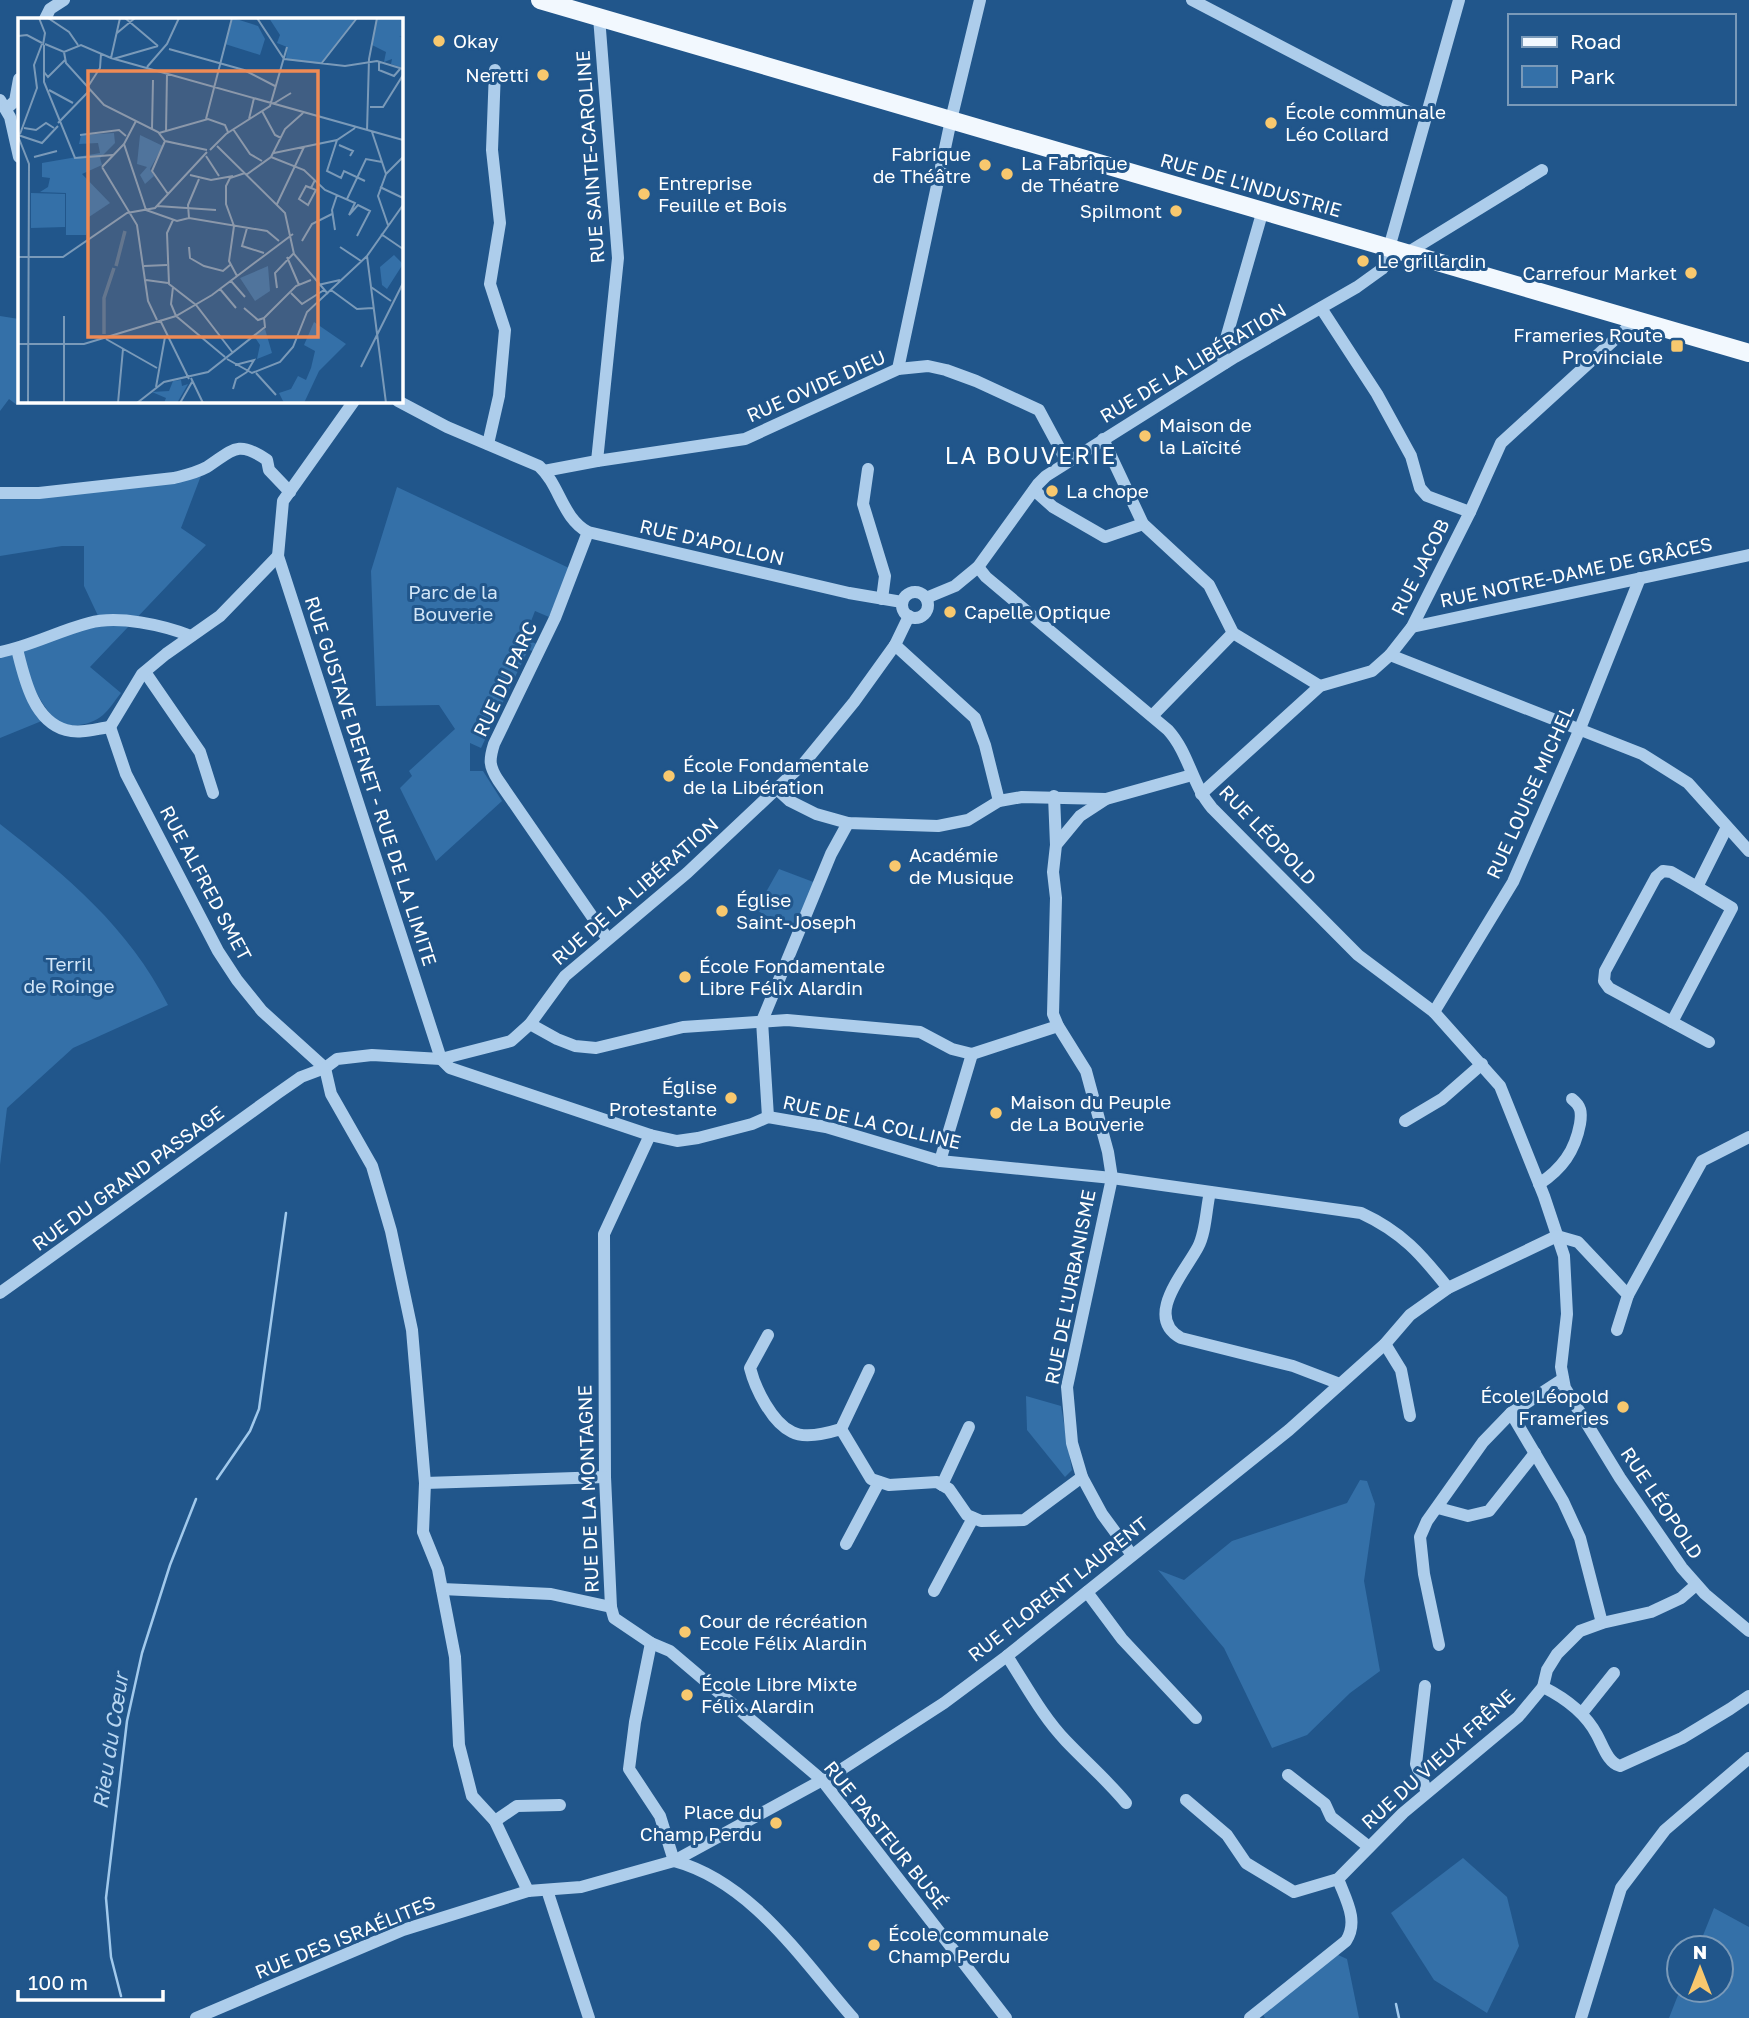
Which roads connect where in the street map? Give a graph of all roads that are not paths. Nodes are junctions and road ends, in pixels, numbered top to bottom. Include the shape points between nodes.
1 (64, 0) edge
2 (540, 0) edge
3 (980, 0) edge
4 (1192, 0) edge
5 (1459, 0) edge
6 (599, 17) junction
7 (46, 18) edge
8 (495, 70) dead end
9 (18, 95) edge
10 (3, 104) edge
11 (1425, 117) junction
12 (951, 120) junction
13 (14, 142) junction
14 (0, 147) edge
15 (18, 154) edge
16 (1542, 170) dead end
17 (1263, 210) junction
18 (1398, 251) junction
19 (1321, 308) junction
20 (1636, 320) junction
21 (1749, 353) edge
22 (1225, 363) junction
23 (898, 369) junction
24 (353, 402) edge
25 (400, 402) edge
26 (1103, 439) junction
27 (488, 444) junction
28 (597, 461) junction
29 (1067, 462) junction
30 (868, 469) dead end
31 (544, 471) junction
32 (1034, 490) junction
33 (290, 492) junction
34 (0, 494) edge
35 (1470, 512) junction
36 (1143, 524) junction
37 (588, 531) junction
38 (1749, 555) edge
39 (278, 556) junction
40 (978, 567) junction
41 (1640, 578) junction
42 (926, 598) junction
43 (882, 599) junction
44 (902, 602) junction
45 (909, 616) junction
46 (1412, 627) junction
47 (1233, 633) junction
48 (191, 636) junction
49 (895, 645) junction
50 (17, 649) junction
51 (0, 652) edge
52 (1390, 655) junction
53 (145, 672) junction
54 (1320, 686) junction
55 (1152, 716) junction
56 (110, 727) junction
57 (1579, 731) junction
58 (1192, 775) junction
59 (777, 789) junction
60 (213, 793) dead end
61 (1201, 794) junction
62 (1054, 796) junction
63 (1106, 799) junction
64 (999, 802) junction
65 (848, 822) junction
66 (1727, 827) junction
67 (1056, 845) junction
68 (1749, 851) edge
69 (1697, 887) junction
70 (607, 938) junction
71 (1434, 1012) junction
72 (762, 1021) junction
73 (1672, 1022) junction
74 (530, 1024) junction
75 (1058, 1026) junction
76 (1709, 1042) dead end
77 (971, 1054) junction
78 (441, 1059) junction
79 (1482, 1064) junction
80 (324, 1068) junction
81 (1572, 1099) dead end
82 (768, 1118) junction
83 (1405, 1121) dead end
84 (650, 1135) junction
85 (1749, 1137) edge
86 (940, 1161) junction
87 (1112, 1178) junction
88 (1539, 1184) junction
89 (1210, 1192) junction
90 (1557, 1236) junction
91 (1448, 1288) junction
92 (0, 1293) edge
93 (1628, 1295) junction
94 (1618, 1329) dead end
95 (768, 1335) dead end
96 (1385, 1344) junction
97 (869, 1370) dead end
98 (1563, 1379) junction
99 (1340, 1384) junction
100 (1511, 1413) junction
101 (1410, 1416) dead end
102 (969, 1427) dead end
103 (841, 1429) junction
104 (1535, 1453) junction
105 (605, 1477) junction
106 (1082, 1477) junction
107 (879, 1482) junction
108 (425, 1483) junction
109 (942, 1485) junction
110 (1438, 1508) junction
111 (973, 1518) junction
112 (846, 1544) dead end
113 (1132, 1555) junction
114 (1696, 1586) junction
115 (442, 1588) junction
116 (934, 1591) dead end
117 (1087, 1592) junction
118 (611, 1606) junction
119 (1602, 1623) junction
120 (1748, 1629) edge
121 (651, 1643) junction
122 (1439, 1645) dead end
123 (1007, 1656) junction
124 (1614, 1672) dead end
125 (1425, 1686) dead end
126 (1543, 1686) junction
127 (1749, 1696) edge
128 (1582, 1713) junction
129 (1195, 1718) dead end
130 (1749, 1758) edge
131 (1288, 1775) dead end
132 (822, 1780) junction
133 (1427, 1793) junction
134 (1186, 1800) dead end
135 (1126, 1803) dead end
136 (560, 1805) dead end
137 (495, 1821) junction
138 (1369, 1847) junction
139 (674, 1861) junction
140 (1338, 1879) junction
141 (547, 1890) junction
142 (528, 1891) junction
143 (196, 2018) edge
144 (589, 2018) edge
145 (853, 2018) edge
146 (1006, 2018) edge
147 (1250, 2018) edge
148 (1581, 2018) edge

1 - 7 street
2 - 6 main road, RUE DE L'INDUSTRIE
3 - 12 street
4 - 11 street via 1403,110
5 - 11 street
6 - 12 main road, RUE DE L'INDUSTRIE
6 - 28 street, RUE SAINTE-CAROLINE via 618,258
8 - 27 street via 492,150 500,223 490,284 505,330 499,396
9 - 10 street via 15,101
10 - 13 street
11 - 18 street
12 - 17 main road, RUE DE L'INDUSTRIE
12 - 23 street
13 - 14 street
13 - 15 street
16 - 18 street, RUE DE LA LIBÉRATION
17 - 18 main road, RUE DE L'INDUSTRIE
17 - 22 street via 1223,349
18 - 19 street, RUE DE LA LIBÉRATION via 1382,269
18 - 20 main road, RUE DE L'INDUSTRIE
19 - 22 street, RUE DE LA LIBÉRATION
19 - 35 street via 1377,394 1410,456 1420,488 1427,496
20 - 21 main road, RUE DE L'INDUSTRIE
20 - 35 street, RUE JACOB via 1501,443
22 - 26 street, RUE DE LA LIBÉRATION
23 - 28 street, RUE OVIDE DIEU via 745,439
23 - 29 street, RUE OVIDE DIEU via 928,366 946,370 1039,410
24 - 33 street, RUE GUSTAVE DEFNET - RUE DE LA LIMITE
25 - 27 street
26 - 29 street, RUE DE LA LIBÉRATION
26 - 36 street
27 - 31 street
28 - 31 street, RUE OVIDE DIEU
29 - 32 street, RUE DE LA LIBÉRATION
30 - 43 street via 863,504 885,576
31 - 37 street via 572,518
32 - 36 street via 1053,507 1105,537
32 - 40 street, RUE DE LA LIBÉRATION
33 - 34 street via 267,460 250,449 241,449 227,451 195,473 174,478
33 - 39 street, RUE GUSTAVE DEFNET - RUE DE LA LIMITE via 283,501
35 - 46 street, RUE JACOB
36 - 47 street via 1209,585
37 - 43 street, RUE D'APOLLON
37 - 70 street, RUE DU PARC via 489,759 490,768
38 - 41 street, RUE NOTRE-DAME DE GRÂCES
39 - 48 street via 220,616
39 - 78 street, RUE GUSTAVE DEFNET - RUE DE LA LIMITE
40 - 42 street, RUE DE LA LIBÉRATION via 955,586
40 - 55 street, RUE LÉOPOLD
41 - 46 street, RUE NOTRE-DAME DE GRÂCES
41 - 57 street, RUE LOUISE MICHEL
42 - 44 street via 912,592
42 - 45 street via 925,612
43 - 44 street, RUE D'APOLLON
44 - 45 street
45 - 49 street, RUE DE LA LIBÉRATION
46 - 52 street, RUE JACOB
47 - 54 street
47 - 55 street
48 - 50 street via 170,627 110,619
48 - 53 street
49 - 59 street, RUE DE LA LIBÉRATION via 828,736
49 - 64 street via 975,718
50 - 51 street
50 - 56 street via 23,674 48,722 80,732
52 - 54 street, RUE JACOB via 1371,671
52 - 57 street
53 - 56 street
53 - 60 street via 200,752
54 - 61 street, RUE JACOB
55 - 58 street, RUE LÉOPOLD via 1179,743
56 - 80 street, RUE ALFRED SMET via 126,774 218,951 262,1011
57 - 66 street via 1642,754 1667,769 1688,783
57 - 71 street, RUE LOUISE MICHEL via 1513,882
58 - 61 street, RUE LÉOPOLD
58 - 63 street
59 - 65 street via 807,810
59 - 70 street, RUE DE LA LIBÉRATION via 666,891
61 - 71 street, RUE LÉOPOLD via 1350,948
62 - 63 street
62 - 64 street
62 - 67 street
63 - 67 street via 1080,816
64 - 65 street via 968,820 938,826
65 - 72 street
66 - 68 street
66 - 69 street
67 - 75 street via 1053,1014
69 - 73 street via 1732,908
69 - 73 street via 1671,872 1656,877 1605,971 1609,988
70 - 74 street, RUE DE LA LIBÉRATION via 565,976
71 - 79 street, RUE LÉOPOLD
72 - 74 street via 683,1027 596,1048 575,1046
72 - 77 street via 920,1032
72 - 82 street
73 - 76 street
74 - 78 street, RUE DE LA LIBÉRATION via 512,1041
75 - 77 street
75 - 87 street via 1086,1072
77 - 86 street
78 - 80 street via 373,1055 337,1059
78 - 84 street, RUE DE LA COLLINE via 450,1068
79 - 83 street via 1442,1099
79 - 88 street, RUE LÉOPOLD via 1505,1095
80 - 92 street, RUE DU GRAND PASSAGE via 301,1077
80 - 108 street via 331,1094 373,1166 391,1231 412,1330
81 - 88 street via 1582,1113 1577,1142 1564,1163
82 - 84 street, RUE DE LA COLLINE via 698,1138 677,1141
82 - 86 street, RUE DE LA COLLINE via 826,1127
84 - 105 street, RUE DE LA MONTAGNE via 604,1234
85 - 93 street via 1702,1161
86 - 87 street, RUE DE LA COLLINE
87 - 89 street, RUE DE LA COLLINE
87 - 106 street, RUE DE L'URBANISME via 1068,1387 1072,1443
88 - 90 street, RUE LÉOPOLD
89 - 91 street, RUE DE LA COLLINE via 1361,1213 1403,1237
89 - 99 street via 1199,1244 1168,1300 1169,1330 1181,1338 1293,1366
90 - 91 street, RUE FLORENT LAURENT
90 - 93 street via 1578,1242
90 - 98 street, RUE LÉOPOLD via 1566,1281
91 - 96 street, RUE FLORENT LAURENT via 1410,1315
93 - 94 street
95 - 103 street via 750,1368 775,1417 791,1432 804,1435
96 - 99 street, RUE FLORENT LAURENT
96 - 101 street via 1401,1370
97 - 103 street
98 - 100 street
98 - 114 street, RUE LÉOPOLD via 1620,1478
99 - 113 street, RUE FLORENT LAURENT
100 - 104 street
100 - 110 street via 1483,1442
102 - 109 street
103 - 107 street via 871,1479
104 - 110 street via 1489,1511 1468,1516
104 - 119 street via 1580,1538
105 - 108 street
105 - 118 street, RUE DE LA MONTAGNE
106 - 111 street via 1024,1520
106 - 113 street, RUE DE L'URBANISME
107 - 109 street
107 - 112 street
108 - 115 street via 424,1531
109 - 111 street
110 - 122 street via 1420,1537
111 - 116 street
113 - 117 street, RUE FLORENT LAURENT
114 - 119 street, RUE DU VIEUX FRÊNE via 1651,1612
114 - 120 street, RUE LÉOPOLD
115 - 118 street via 551,1594
115 - 137 street via 455,1657 459,1745 472,1796
117 - 123 street, RUE FLORENT LAURENT
117 - 129 street via 1122,1639
118 - 121 street, RUE DE LA MONTAGNE via 614,1618
119 - 126 street, RUE DU VIEUX FRÊNE via 1567,1642 1547,1670
121 - 132 street, RUE PASTEUR BUSÉ via 670,1651
121 - 139 street via 629,1769 660,1816
123 - 132 street, RUE FLORENT LAURENT via 944,1703
123 - 135 street via 1066,1742
124 - 128 street
125 - 133 street via 1416,1764
126 - 128 street
126 - 133 street, RUE DU VIEUX FRÊNE via 1518,1717
127 - 128 street via 1682,1738 1626,1765 1615,1765
130 - 148 street via 1665,1830 1620,1888
131 - 138 street via 1325,1804 1335,1822
132 - 139 street
132 - 146 street, RUE PASTEUR BUSÉ
133 - 138 street, RUE DU VIEUX FRÊNE
134 - 140 street via 1227,1835 1246,1863 1294,1892
136 - 137 street via 517,1806
137 - 142 street
138 - 140 street, RUE DU VIEUX FRÊNE
139 - 141 street, RUE DES ISRAÉLITES via 581,1887
139 - 145 street via 698,1868 754,1907
140 - 147 street via 1353,1921 1352,1933
141 - 142 street, RUE DES ISRAÉLITES
141 - 144 street
142 - 143 street, RUE DES ISRAÉLITES via 403,1930

